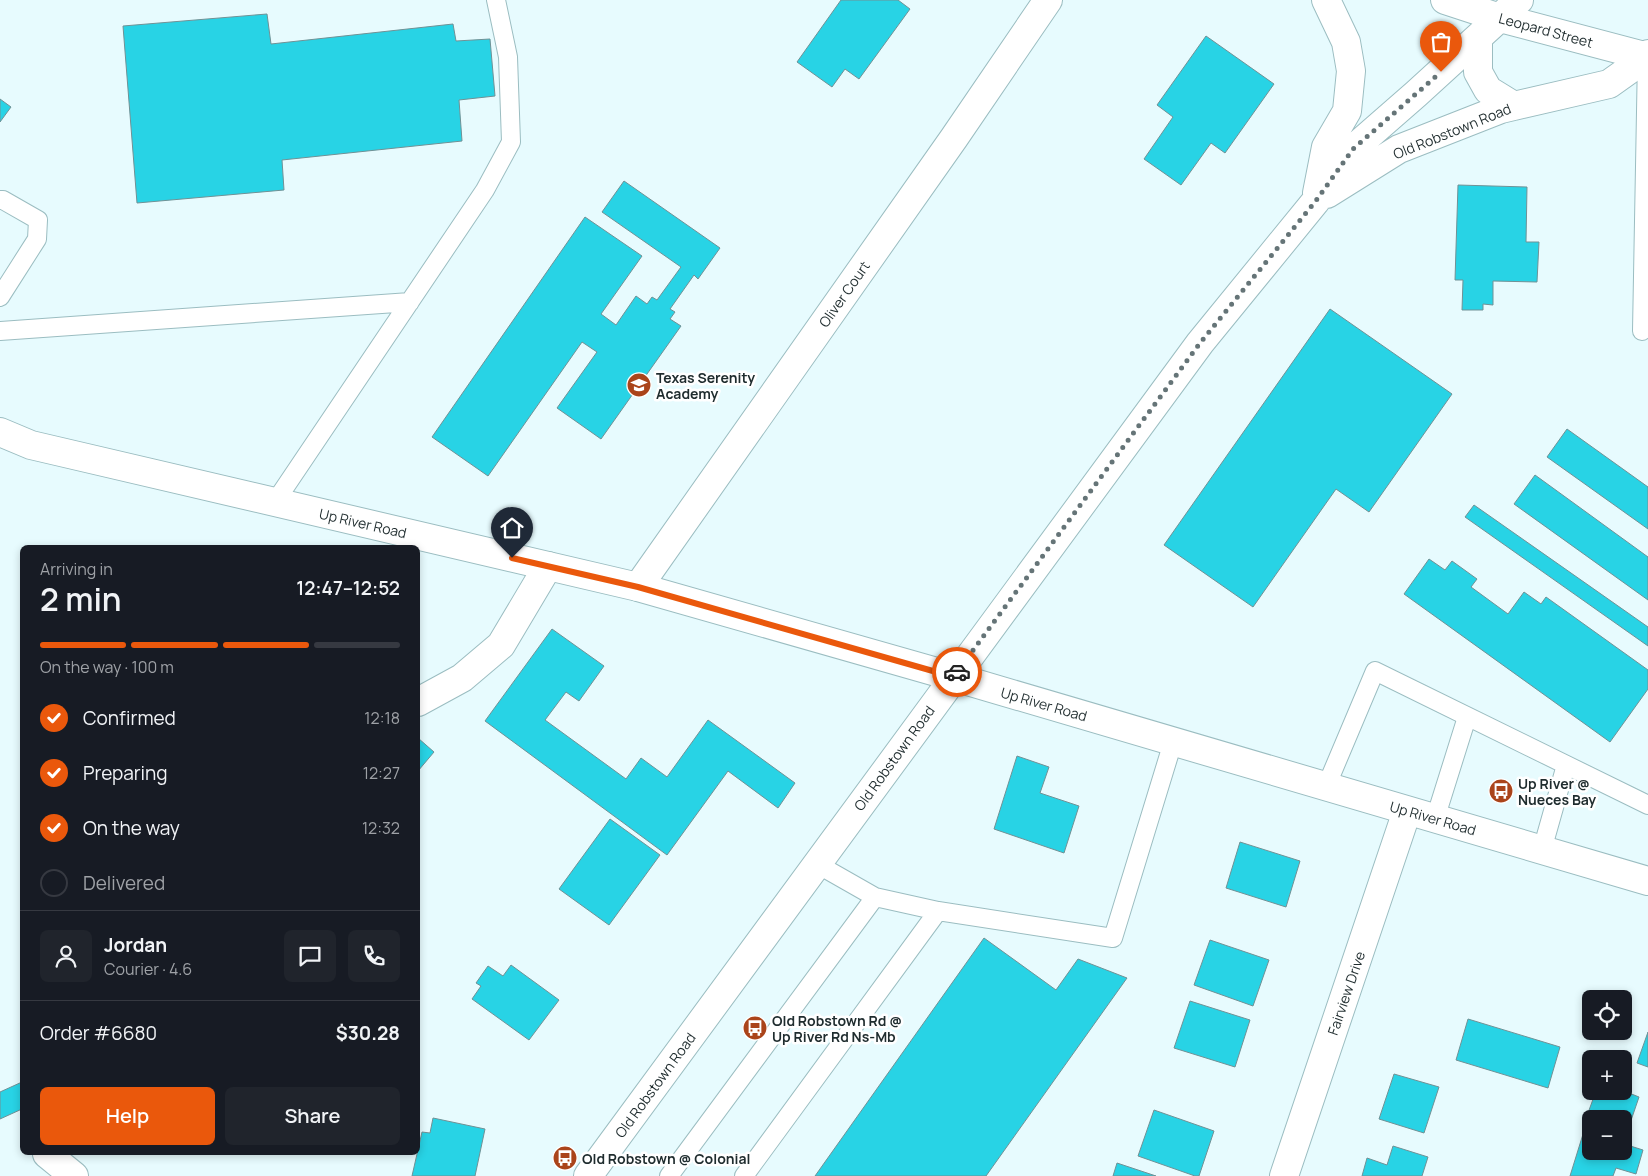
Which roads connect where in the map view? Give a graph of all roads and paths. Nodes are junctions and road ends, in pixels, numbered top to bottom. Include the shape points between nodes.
1 (496, 0) edge
2 (1048, 0) edge
3 (1326, 0) edge
4 (1445, 0) edge
5 (1510, 9) edge
6 (1478, 38) junction
7 (1648, 56) edge
8 (1514, 106) junction
9 (1646, 170) edge
10 (0, 200) edge
11 (1315, 202) junction
12 (0, 297) edge
13 (410, 302) junction
14 (0, 332) edge
15 (1642, 332) dead end
16 (0, 432) edge
17 (275, 502) junction
18 (548, 566) junction
19 (638, 587) junction
20 (954, 677) junction
21 (420, 701) edge
22 (1467, 717) junction
23 (1172, 742) junction
24 (1566, 765) junction
25 (1326, 787) junction
26 (1648, 805) edge
27 (1407, 811) junction
28 (1435, 819) junction
29 (1542, 850) junction
30 (817, 864) junction
31 (1645, 874) edge
32 (875, 897) junction
33 (938, 911) junction
34 (48, 1155) edge
35 (74, 1176) edge
36 (588, 1176) edge
37 (669, 1176) edge
38 (744, 1176) edge
39 (1284, 1176) edge

1 - 13 lane via 508,57 511,142 485,190
2 - 19 street, Oliver Court
3 - 11 street via 1346,42 1351,71 1347,111 1326,147
4 - 5 street, Leopard Street
5 - 6 street, Old Robstown Road
5 - 7 street, Leopard Street
6 - 8 street via 1478,72 1488,90
6 - 11 street, Old Robstown Road via 1353,149
7 - 8 street, Old Robstown Road via 1609,84
7 - 9 lane
8 - 11 street, Old Robstown Road via 1399,149
9 - 15 lane
10 - 12 lane via 38,220 36,238
11 - 20 street, Old Robstown Road via 1200,343
13 - 14 lane
13 - 17 lane
16 - 17 street, Up River Road via 31,445
17 - 18 street, Up River Road
18 - 19 street, Up River Road
18 - 21 street via 501,645 462,678
19 - 20 street, Up River Road
20 - 23 street, Up River Road
20 - 30 street, Old Robstown Road
22 - 24 lane
22 - 25 lane via 1375,671
22 - 28 lane
23 - 25 street, Up River Road
23 - 33 lane via 1113,938
24 - 26 lane
24 - 29 lane
25 - 27 street, Up River Road
27 - 28 street, Up River Road
27 - 39 street, Fairview Drive
28 - 29 street, Up River Road
29 - 31 street, Up River Road
30 - 32 lane
30 - 36 street, Old Robstown Road
32 - 33 lane
32 - 37 lane
33 - 38 lane
34 - 35 street

